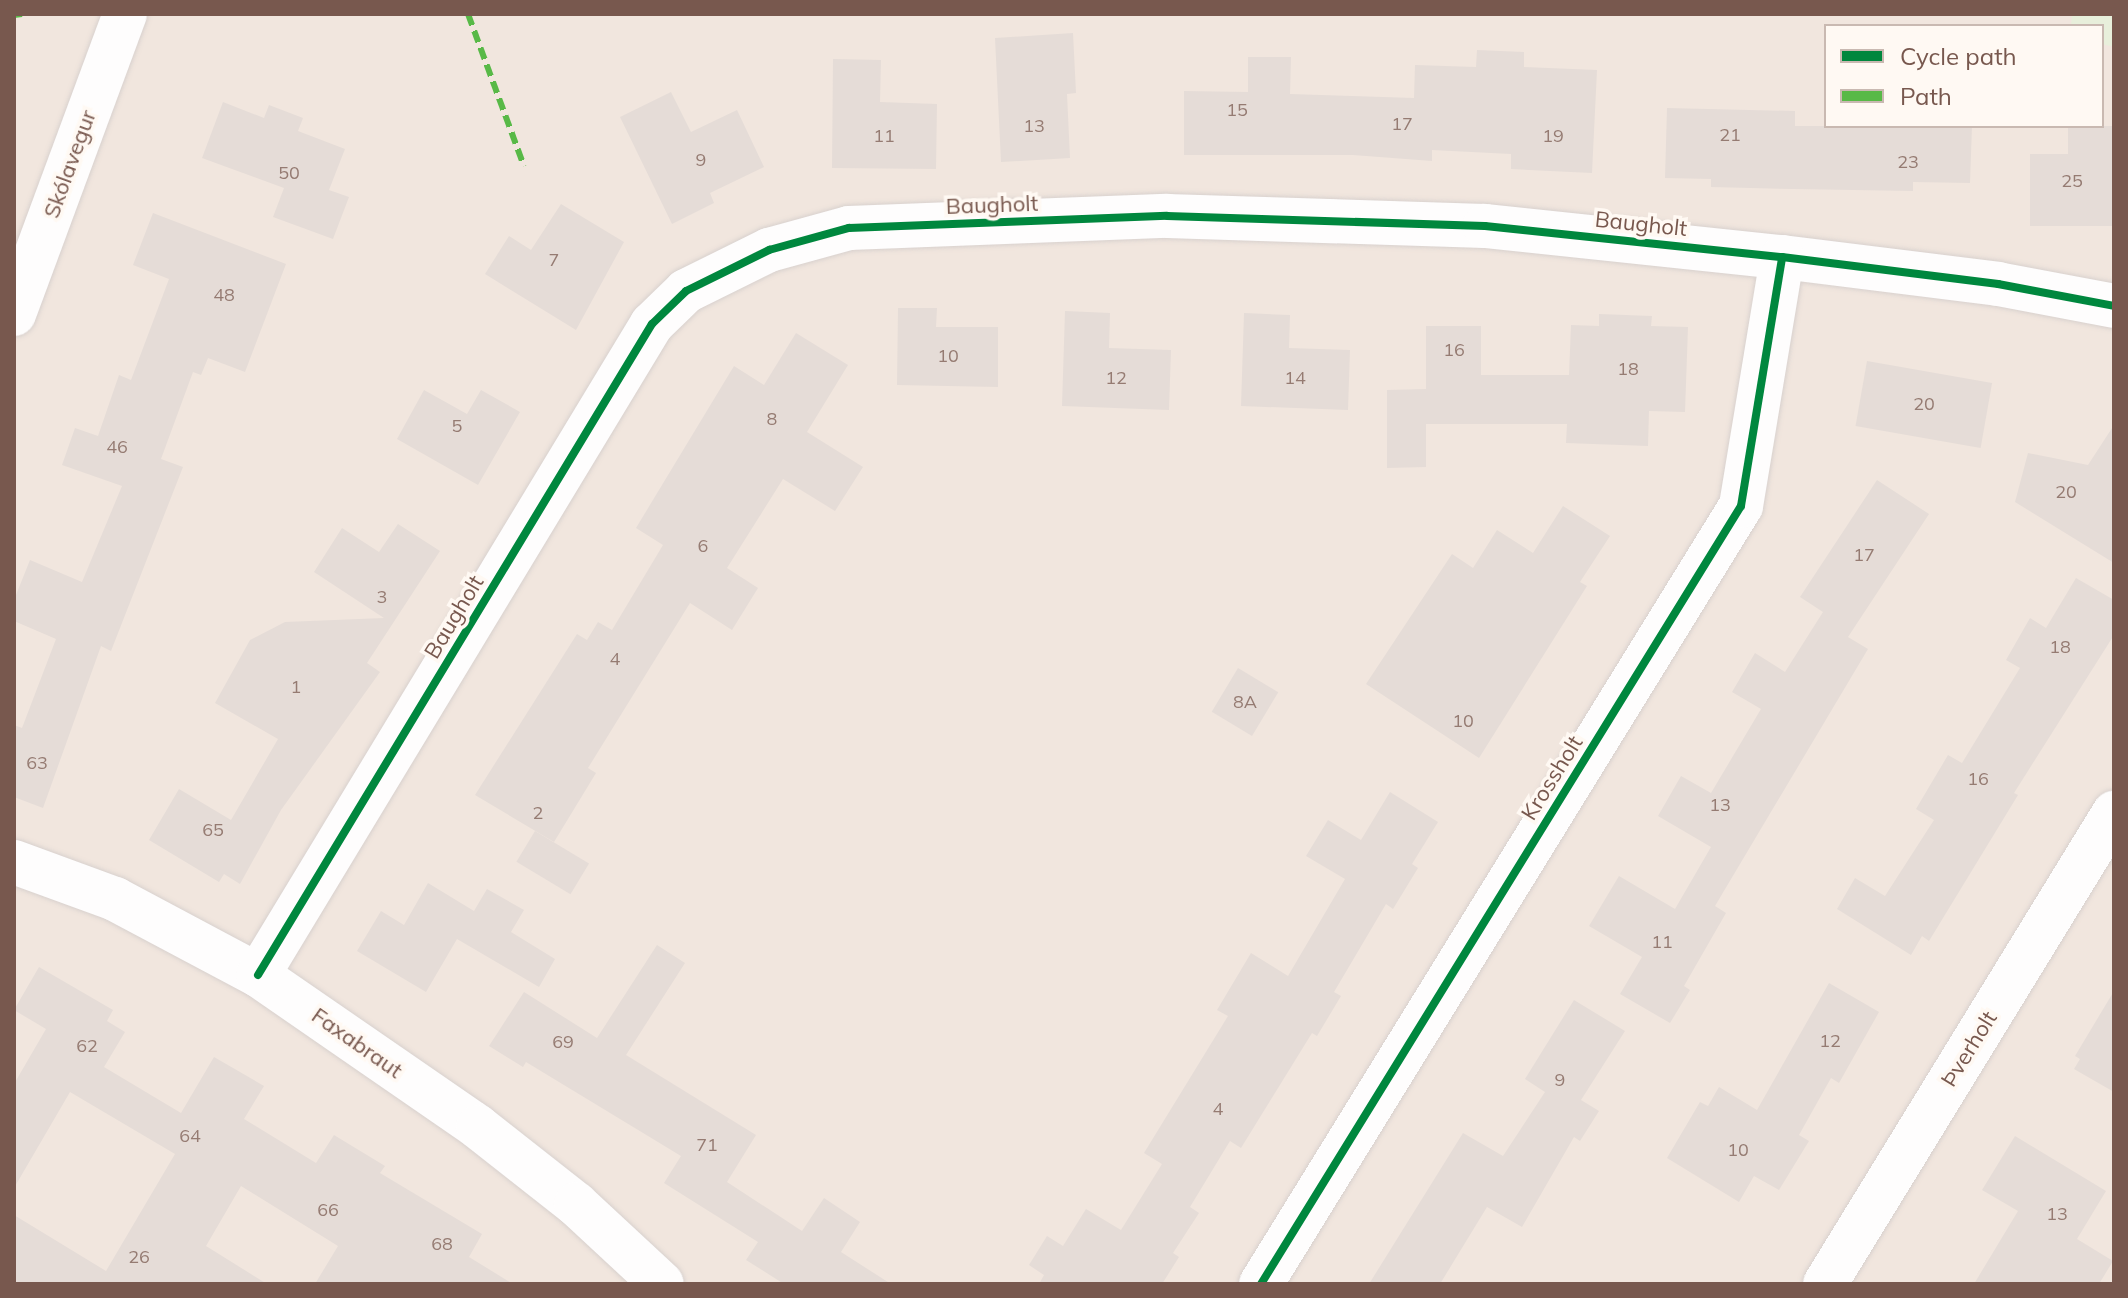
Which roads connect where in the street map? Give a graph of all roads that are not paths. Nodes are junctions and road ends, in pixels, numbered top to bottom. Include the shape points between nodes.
1 (125, 14) edge
2 (1782, 257) junction
3 (2114, 306) edge
4 (14, 314) edge
5 (2114, 813) edge
6 (14, 862) edge
7 (258, 975) junction
8 (662, 1284) edge
9 (1261, 1284) edge
10 (1825, 1284) edge

1 - 4 street, Skólavegur
2 - 3 street, Baugholt via 1998,284
2 - 7 street, Baugholt via 1485,226 1167,216 849,228 769,250 727,268 686,291 652,324
2 - 9 street, Krossholt via 1741,506
5 - 10 street, Þverholt
6 - 7 street, Faxabraut via 115,899
7 - 8 street, Faxabraut via 478,1127 576,1204

